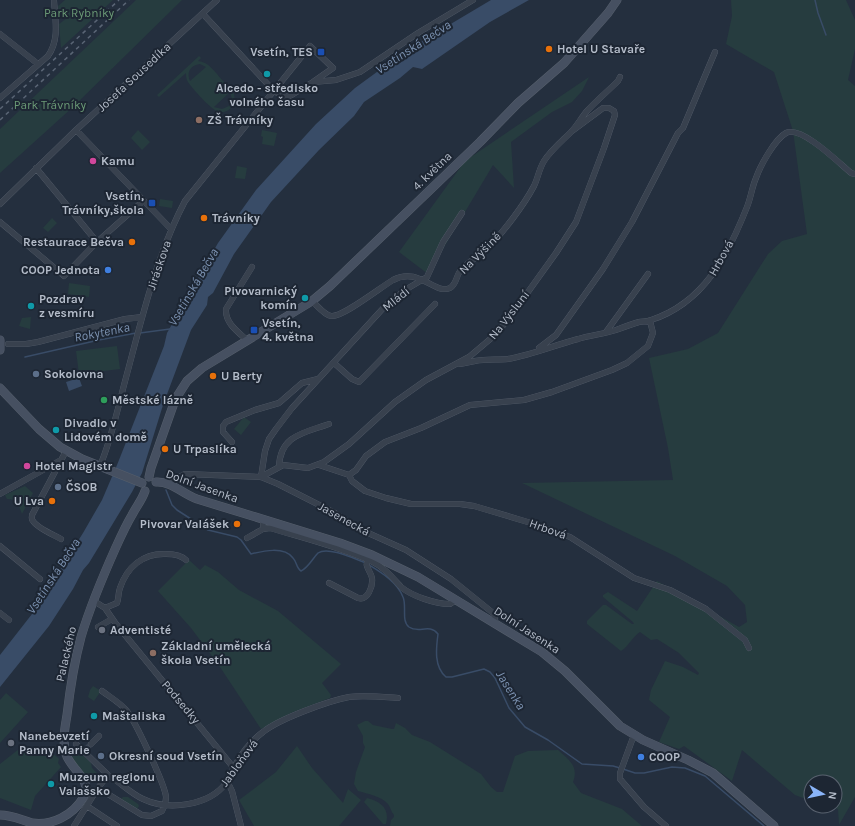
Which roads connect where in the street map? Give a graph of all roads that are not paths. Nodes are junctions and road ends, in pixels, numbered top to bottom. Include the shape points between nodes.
1 (54, 0) edge
2 (217, 0) edge
3 (473, 0) edge
4 (617, 0) edge
5 (203, 14) junction
6 (0, 34) edge
7 (715, 52) dead end
8 (38, 64) junction
9 (330, 71) junction
10 (620, 77) dead end
11 (336, 80) junction
12 (313, 82) junction
13 (274, 91) junction
14 (0, 98) edge
15 (76, 130) junction
16 (572, 130) junction
17 (36, 168) junction
18 (855, 174) edge
19 (143, 201) junction
20 (0, 204) edge
21 (462, 213) dead end
22 (0, 222) edge
23 (171, 230) junction
24 (97, 242) junction
25 (252, 267) dead end
26 (648, 274) dead end
27 (422, 280) junction
28 (312, 301) junction
29 (435, 304) dead end
30 (142, 317) junction
31 (650, 321) junction
32 (606, 332) junction
33 (247, 340) junction
34 (2, 345) edge
35 (527, 354) junction
36 (334, 363) junction
37 (458, 364) junction
38 (319, 379) junction
39 (0, 388) edge
40 (329, 424) dead end
41 (232, 442) dead end
42 (66, 451) junction
43 (61, 460) junction
44 (319, 465) junction
45 (100, 466) junction
46 (278, 467) junction
47 (349, 475) junction
48 (261, 477) junction
49 (152, 480) junction
50 (141, 483) junction
51 (171, 485) junction
52 (145, 491) junction
53 (0, 494) edge
54 (263, 519) junction
55 (263, 529) junction
56 (247, 538) dead end
57 (61, 539) dead end
58 (0, 546) edge
59 (186, 560) dead end
60 (367, 562) junction
61 (40, 579) dead end
62 (329, 583) dead end
63 (456, 600) junction
64 (94, 601) junction
65 (105, 608) junction
66 (0, 613) edge
67 (112, 619) junction
68 (9, 620) dead end
69 (495, 623) junction
70 (98, 627) dead end
71 (749, 648) dead end
72 (102, 691) dead end
73 (398, 698) dead end
74 (126, 710) junction
75 (120, 714) dead end
76 (634, 735) junction
77 (99, 736) dead end
78 (76, 744) dead end
79 (87, 748) junction
80 (234, 767) junction
81 (108, 775) junction
82 (227, 781) junction
83 (98, 788) junction
84 (86, 789) junction
85 (165, 805) junction
86 (87, 806) junction
87 (0, 815) edge
88 (32, 825) edge
89 (74, 826) edge
90 (117, 826) edge
91 (241, 826) edge
92 (666, 826) edge
93 (774, 826) edge

1 - 8 street via 54,47
2 - 5 street, Josefa Sousedíka
3 - 11 street via 360,72
4 - 28 street, 4. května via 564,63 518,103 339,278
5 - 13 street
5 - 15 street, Josefa Sousedíka
6 - 8 street
7 - 35 street, Hrbová via 683,128 678,133 632,222 603,269 556,335
8 - 14 street
9 - 11 street
9 - 12 street
9 - 13 street, Jiráskova via 334,68 310,46
10 - 16 street, Na Výšině
11 - 12 street
12 - 13 street via 290,96 284,97
13 - 23 street, Jiráskova via 185,201
15 - 17 street, Josefa Sousedíka
15 - 19 street
16 - 27 street, Na Výšině via 543,161 534,186 513,217 488,248 461,269 454,284 444,289
16 - 37 street, Na Výsluní via 603,108 614,111 615,115 591,184 576,222 567,237 495,335
17 - 20 street, Josefa Sousedíka
17 - 24 street
18 - 31 street, Hrbová via 810,139 791,132 783,136 759,169 748,205 712,277 687,302
19 - 23 street
19 - 24 street
21 - 27 street, Mládí via 443,242 427,277
22 - 24 street via 64,276
23 - 30 street, Jiráskova
25 - 33 street via 226,309 232,325
26 - 32 street
27 - 28 street, Na Výšině via 416,276 394,280 337,315 327,314
27 - 36 street, Mládí via 387,304
28 - 33 street, 4. května
29 - 36 street via 359,382
30 - 34 street via 125,319 38,342
30 - 45 street, Jiráskova via 112,433
31 - 32 street, Hrbová
31 - 47 street via 652,339 648,346 627,363 524,400 470,405 385,442 366,456
32 - 35 street, Hrbová
33 - 49 street, 4. května via 202,368 182,388 174,403 151,468
35 - 37 street, Hrbová via 508,359
36 - 38 street, Mládí
37 - 44 street, Na Výsluní via 426,380 395,402 349,444
38 - 41 street via 302,383 279,403 226,422 223,432
38 - 48 street, Mládí via 292,408 269,439
39 - 42 street via 39,430
40 - 46 street via 311,429 287,443 282,449
42 - 43 street
42 - 45 street
43 - 53 street
43 - 57 street via 32,515 32,521 38,526
44 - 46 street, Na Výsluní via 308,468 288,465
44 - 47 street, Hrbová
45 - 50 street
46 - 48 street, Na Výsluní
47 - 71 street, Hrbová via 365,492 386,498 411,504 474,506 570,537 634,578 670,590 706,610 745,640
48 - 51 street, Jasenecká via 185,474 175,479
48 - 69 street, Jasenecká via 335,513 357,528 406,550 451,578 493,613
49 - 50 street via 145,479
49 - 51 street, Dolní Jasenka
49 - 52 street via 152,489
50 - 52 street
51 - 54 street, Dolní Jasenka via 189,496
52 - 64 street, Palackého via 122,533
54 - 55 street
54 - 63 street, Dolní Jasenka via 372,555 403,569
55 - 56 street
55 - 60 street via 276,530
58 - 61 street
59 - 65 street via 179,556 155,554 139,560 120,587 117,603
60 - 62 street via 372,584 363,598 358,598
60 - 63 street via 388,573 403,588 418,596 446,604
63 - 69 street, Dolní Jasenka
64 - 65 street, Podsedky
64 - 84 street, Palackého via 76,656 64,739 68,759 83,779
65 - 67 street, Podsedky
66 - 68 street
67 - 70 street
67 - 80 street, Podsedky
69 - 76 street, Dolní Jasenka via 554,661 614,721
72 - 74 street
73 - 80 street, Jabloňová via 350,697 287,718 261,733
74 - 75 street
74 - 85 street via 162,783 166,796
76 - 92 street via 619,777 644,806
76 - 93 street, Dolní Jasenka via 713,773
77 - 79 street
78 - 79 street, Jabloňová
79 - 81 street, Jabloňová
80 - 82 street, Jabloňová
81 - 83 street
81 - 85 street, Jabloňová via 141,798
82 - 85 street, Jabloňová via 214,795 190,804
82 - 91 street via 232,790
83 - 84 street
83 - 85 street via 142,815 151,816 162,811
83 - 86 street
84 - 88 street via 79,803 61,819
86 - 89 street
86 - 90 street
87 - 88 street

